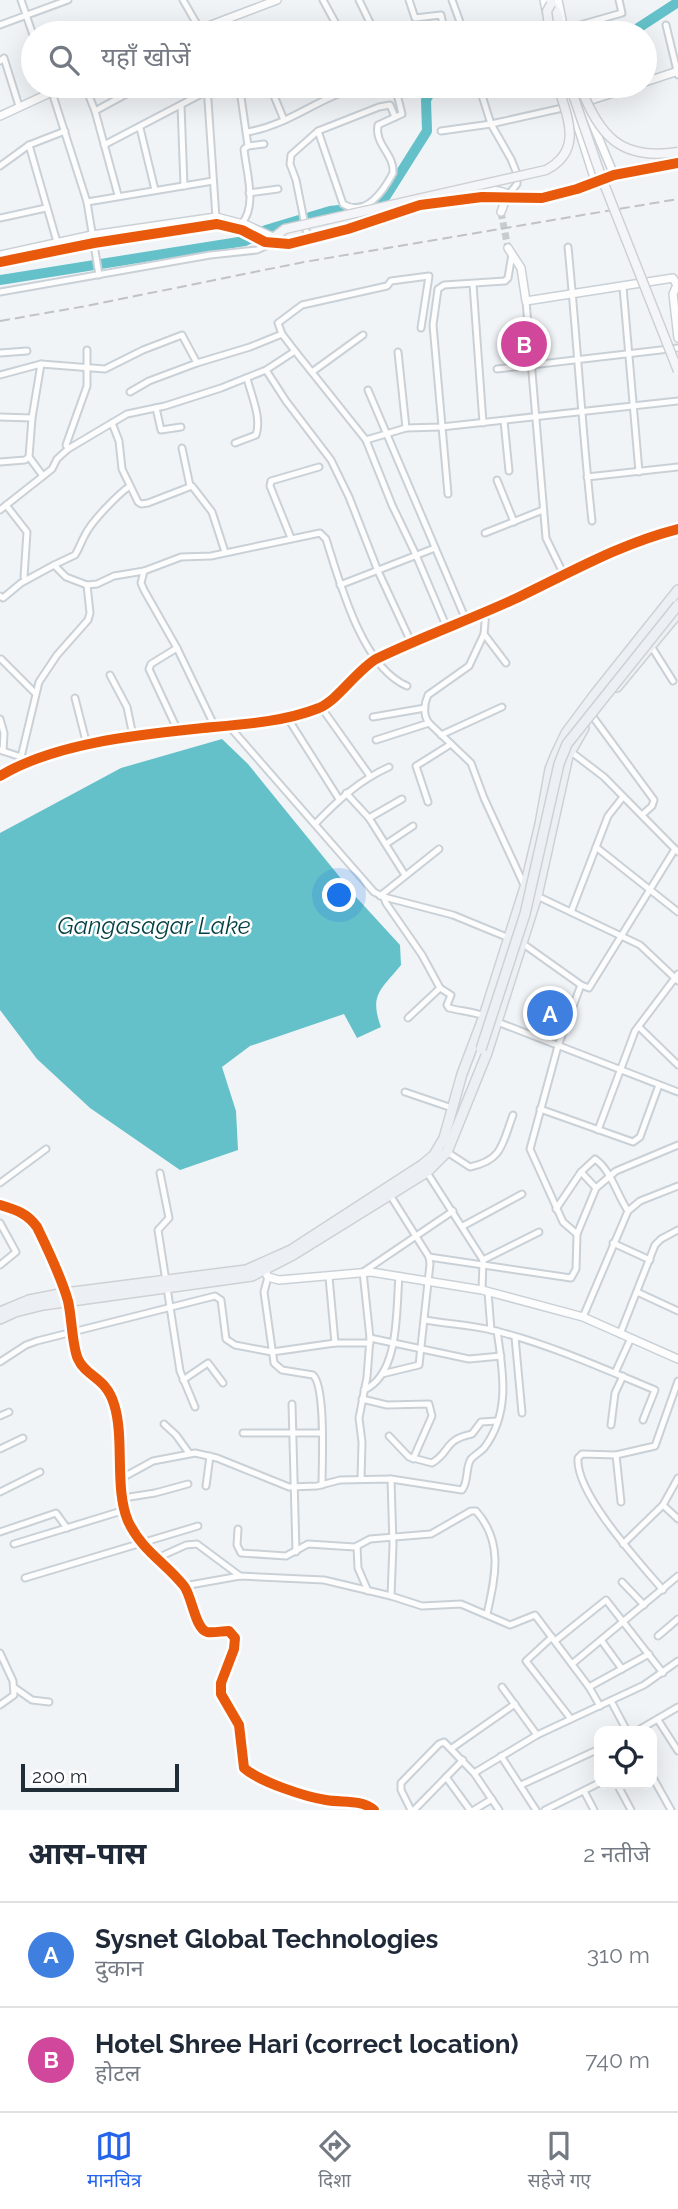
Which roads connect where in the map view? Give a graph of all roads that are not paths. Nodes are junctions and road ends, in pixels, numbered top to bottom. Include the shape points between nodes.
1 (21, 0) edge
2 (68, 0) edge
3 (183, 0) edge
4 (277, 0) edge
5 (323, 0) edge
6 (359, 0) edge
7 (409, 0) edge
8 (452, 0) edge
9 (620, 0) edge
10 (550, 1) edge
11 (27, 16) junction
12 (29, 21) edge
13 (196, 21) edge
14 (226, 21) edge
15 (334, 21) edge
16 (369, 21) edge
17 (442, 21) edge
18 (460, 21) edge
19 (548, 21) edge
20 (554, 21) edge
21 (560, 21) edge
22 (594, 21) edge
23 (0, 25) edge
24 (666, 25) dead end
25 (0, 61) edge
26 (678, 73) edge
27 (657, 79) edge
28 (33, 98) edge
29 (54, 98) edge
30 (90, 98) edge
31 (119, 98) edge
32 (192, 98) edge
33 (208, 98) edge
34 (241, 98) edge
35 (276, 98) edge
36 (326, 98) edge
37 (399, 98) edge
38 (483, 98) edge
39 (562, 98) edge
40 (569, 98) edge
41 (572, 98) edge
42 (582, 98) edge
43 (585, 98) edge
44 (598, 98) edge
45 (583, 103) junction
46 (181, 105) junction
47 (19, 106) junction
48 (570, 107) junction
49 (95, 111) junction
50 (0, 116) edge
51 (395, 117) junction
52 (284, 120) junction
53 (491, 124) junction
54 (140, 128) junction
55 (65, 131) junction
56 (318, 131) junction
57 (441, 131) dead end
58 (247, 132) junction
59 (264, 144) dead end
60 (29, 145) junction
61 (104, 145) junction
62 (248, 146) junction
63 (678, 152) edge
64 (678, 163) edge
65 (0, 166) edge
66 (614, 176) junction
67 (213, 181) junction
68 (595, 181) junction
69 (184, 186) junction
70 (155, 190) junction
71 (278, 190) dead end
72 (248, 193) junction
73 (118, 195) junction
74 (509, 197) junction
75 (87, 202) junction
76 (46, 208) junction
77 (501, 212) tunnel mouth
78 (0, 218) edge
79 (216, 220) junction
80 (243, 226) junction
81 (307, 236) junction
82 (93, 239) junction
83 (272, 240) junction
84 (57, 242) junction
85 (568, 247) dead end
86 (510, 251) joint
87 (0, 255) edge
88 (0, 262) edge
89 (99, 272) junction
90 (473, 284) junction
91 (677, 286) edge
92 (623, 287) junction
93 (0, 292) edge
94 (573, 295) junction
95 (526, 301) junction
96 (425, 306) junction
97 (436, 306) junction
98 (421, 328) dead end
99 (282, 334) junction
100 (363, 335) dead end
101 (678, 338) edge
102 (678, 348) edge
103 (87, 350) dead end
104 (27, 351) dead end
105 (295, 351) junction
106 (398, 352) dead end
107 (0, 353) edge
108 (630, 355) junction
109 (579, 360) junction
110 (41, 363) junction
111 (197, 363) junction
112 (532, 366) junction
113 (87, 368) junction
114 (497, 369) dead end
115 (267, 370) junction
116 (678, 371) edge
117 (312, 372) junction
118 (0, 375) edge
119 (247, 378) junction
120 (368, 390) dead end
121 (130, 391) dead end
122 (678, 401) edge
123 (635, 406) junction
124 (156, 408) junction
125 (580, 412) junction
126 (0, 417) edge
127 (537, 417) junction
128 (32, 418) junction
129 (503, 421) junction
130 (112, 423) junction
131 (483, 423) junction
132 (181, 427) dead end
133 (441, 427) junction
134 (406, 428) junction
135 (385, 433) junction
136 (366, 440) junction
137 (235, 443) dead end
138 (182, 448) dead end
139 (68, 449) junction
140 (29, 457) junction
141 (0, 462) edge
142 (319, 467) dead end
143 (678, 467) edge
144 (509, 471) dead end
145 (639, 472) junction
146 (43, 476) junction
147 (587, 477) junction
148 (496, 480) dead end
149 (130, 486) junction
150 (190, 486) junction
151 (448, 494) dead end
152 (3, 508) edge
153 (543, 510) junction
154 (592, 521) dead end
155 (514, 522) junction
156 (678, 529) edge
157 (485, 533) dead end
158 (291, 538) junction
159 (435, 548) junction
160 (225, 552) junction
161 (416, 555) junction
162 (54, 565) junction
163 (144, 570) junction
164 (378, 571) junction
165 (563, 573) junction
166 (26, 580) junction
167 (87, 585) junction
168 (340, 585) junction
169 (678, 590) edge
170 (0, 596) edge
171 (678, 604) edge
172 (486, 611) junction
173 (678, 613) edge
174 (466, 620) junction
175 (447, 628) junction
176 (484, 634) junction
177 (411, 642) junction
178 (652, 646) junction
179 (177, 648) junction
180 (1, 659) edge
181 (376, 659) junction
182 (506, 663) dead end
183 (110, 675) dead end
184 (673, 681) dead end
185 (407, 686) dead end
186 (34, 693) junction
187 (75, 698) dead end
188 (321, 707) junction
189 (502, 707) dead end
190 (425, 708) junction
191 (287, 717) junction
192 (373, 717) dead end
193 (593, 717) junction
194 (0, 719) edge
195 (429, 723) junction
196 (229, 726) junction
197 (215, 727) junction
198 (178, 731) junction
199 (442, 735) junction
200 (133, 736) junction
201 (376, 740) dead end
202 (451, 744) junction
203 (87, 746) junction
204 (1, 750) edge
205 (570, 751) junction
206 (21, 757) junction
207 (31, 760) junction
208 (389, 767) dead end
209 (0, 776) edge
210 (370, 776) junction
211 (346, 793) junction
212 (623, 797) junction
213 (339, 799) junction
214 (402, 799) dead end
215 (428, 802) dead end
216 (642, 815) junction
217 (369, 818) junction
218 (316, 823) junction
219 (413, 826) dead end
220 (386, 844) junction
221 (596, 847) junction
222 (439, 849) dead end
223 (676, 850) edge
224 (405, 875) junction
225 (525, 887) junction
226 (649, 889) junction
227 (537, 896) junction
228 (382, 897) junction
229 (571, 912) junction
230 (678, 912) edge
231 (621, 936) junction
232 (509, 938) junction
233 (522, 943) junction
234 (677, 977) edge
235 (581, 985) junction
236 (440, 988) junction
237 (484, 1016) junction
238 (408, 1018) dead end
239 (496, 1022) junction
240 (639, 1027) junction
241 (558, 1046) junction
242 (481, 1049) junction
243 (678, 1065) edge
244 (620, 1070) junction
245 (462, 1074) junction
246 (476, 1080) junction
247 (659, 1085) junction
248 (405, 1092) dead end
249 (678, 1092) edge
250 (452, 1108) junction
251 (540, 1109) junction
252 (513, 1115) dead end
253 (598, 1130) junction
254 (678, 1145) edge
255 (46, 1149) dead end
256 (447, 1152) junction
257 (424, 1169) junction
258 (581, 1171) junction
259 (160, 1173) dead end
260 (610, 1176) junction
261 (0, 1183) edge
262 (678, 1185) edge
263 (596, 1188) junction
264 (522, 1194) dead end
265 (390, 1195) junction
266 (0, 1205) edge
267 (556, 1209) junction
268 (453, 1211) junction
269 (628, 1211) junction
270 (0, 1223) edge
271 (463, 1226) junction
272 (678, 1230) edge
273 (538, 1232) dead end
274 (577, 1234) junction
275 (416, 1236) junction
276 (613, 1243) junction
277 (429, 1256) junction
278 (650, 1260) junction
279 (484, 1262) junction
280 (0, 1265) edge
281 (264, 1271) junction
282 (363, 1272) junction
283 (398, 1276) junction
284 (329, 1277) junction
285 (429, 1281) junction
286 (167, 1284) junction
287 (485, 1291) junction
288 (637, 1292) junction
289 (66, 1297) junction
290 (171, 1306) junction
291 (678, 1311) edge
292 (0, 1312) edge
293 (583, 1317) junction
294 (0, 1319) edge
295 (425, 1320) junction
296 (494, 1331) junction
297 (74, 1333) junction
298 (620, 1334) junction
299 (514, 1337) junction
300 (631, 1338) junction
301 (370, 1341) junction
302 (393, 1342) junction
303 (335, 1343) junction
304 (422, 1348) junction
305 (272, 1352) junction
306 (501, 1356) junction
307 (678, 1359) edge
308 (0, 1361) edge
309 (615, 1373) junction
310 (382, 1374) junction
311 (622, 1376) junction
312 (183, 1380) junction
313 (678, 1381) edge
314 (223, 1384) dead end
315 (364, 1390) junction
316 (362, 1399) junction
317 (292, 1404) dead end
318 (195, 1407) dead end
319 (9, 1412) dead end
320 (523, 1413) dead end
321 (0, 1416) edge
322 (643, 1420) dead end
323 (497, 1421) junction
324 (164, 1424) dead end
325 (611, 1425) dead end
326 (243, 1433) dead end
327 (294, 1433) junction
328 (321, 1433) junction
329 (389, 1436) dead end
330 (23, 1438) dead end
331 (0, 1449) edge
332 (189, 1453) junction
333 (616, 1455) junction
334 (210, 1456) junction
335 (413, 1459) junction
336 (40, 1472) dead end
337 (122, 1478) junction
338 (361, 1479) junction
339 (391, 1479) junction
340 (678, 1479) edge
341 (188, 1484) dead end
342 (322, 1485) junction
343 (206, 1486) dead end
344 (295, 1487) junction
345 (0, 1492) edge
346 (123, 1498) junction
347 (621, 1502) dead end
348 (663, 1504) junction
349 (125, 1510) junction
350 (678, 1519) edge
351 (198, 1526) dead end
352 (67, 1528) junction
353 (238, 1529) dead end
354 (0, 1532) edge
355 (393, 1537) junction
356 (142, 1542) junction
357 (14, 1544) dead end
358 (623, 1544) junction
359 (357, 1546) junction
360 (296, 1552) junction
361 (155, 1559) junction
362 (240, 1576) junction
363 (678, 1576) edge
364 (25, 1578) dead end
365 (622, 1582) dead end
366 (184, 1586) junction
367 (663, 1590) junction
368 (368, 1591) junction
369 (391, 1596) junction
370 (644, 1605) junction
371 (487, 1614) junction
372 (678, 1619) edge
373 (624, 1622) junction
374 (658, 1636) dead end
375 (553, 1639) junction
376 (601, 1640) junction
377 (0, 1653) edge
378 (649, 1654) junction
379 (678, 1661) edge
380 (572, 1664) junction
381 (622, 1669) junction
382 (663, 1673) junction
383 (502, 1687) dead end
384 (589, 1687) junction
385 (15, 1688) junction
386 (611, 1700) junction
387 (49, 1702) dead end
388 (516, 1704) junction
389 (0, 1705) edge
390 (600, 1706) junction
391 (678, 1707) edge
392 (570, 1719) junction
393 (658, 1720) junction
394 (624, 1726) edge
395 (647, 1726) edge
396 (537, 1735) junction
397 (452, 1748) junction
398 (678, 1751) edge
399 (594, 1752) edge
400 (500, 1756) junction
401 (463, 1760) junction
402 (474, 1773) junction
403 (446, 1777) junction
404 (521, 1784) junction
405 (657, 1785) edge
406 (594, 1786) edge
407 (620, 1789) edge
408 (584, 1791) junction
409 (492, 1799) junction
410 (374, 1810) edge
411 (412, 1810) edge
412 (472, 1810) edge
413 (499, 1810) edge
414 (536, 1810) edge
415 (545, 1810) edge
416 (594, 1810) edge
417 (631, 1810) edge
418 (671, 1810) edge

1 - 11 street
2 - 11 street
3 - 13 street
4 - 14 street
5 - 15 street
6 - 16 street
7 - 17 street via 415,18 441,15
8 - 18 street
9 - 22 street via 622,13
10 - 19 main road, bridge
10 - 20 main road
10 - 21 main road
11 - 12 street
11 - 23 street
24 - 26 street
25 - 47 street via 4,58
26 - 27 street
28 - 47 street
29 - 55 street
30 - 49 street
31 - 49 street
32 - 46 street
33 - 67 street
34 - 58 street
35 - 52 street
36 - 52 street
37 - 51 street via 403,113
38 - 53 street
39 - 83 main road, bridge via 570,139 562,158 546,170 285,229
40 - 48 street
41 - 116 main road, bridge
42 - 45 street
43 - 63 main road, bridge via 593,117 617,143 643,154
44 - 45 street
45 - 48 street
45 - 66 street
46 - 54 street
46 - 69 street
47 - 50 street
48 - 53 street
48 - 68 street
49 - 61 street
51 - 56 street via 386,104
51 - 56 street via 377,129 393,173 377,199 361,206 348,207 340,200
52 - 58 street
53 - 57 street
53 - 74 street via 517,174
54 - 61 street
54 - 70 street
55 - 60 street
55 - 75 street
56 - 81 street via 290,159
58 - 62 street
59 - 62 street
60 - 65 street
60 - 76 street
61 - 73 street
62 - 72 street via 244,149
64 - 66 street
66 - 68 street
67 - 69 street
67 - 79 street
68 - 74 street via 554,196
69 - 70 street
70 - 73 street
71 - 72 street
72 - 80 street via 250,211
73 - 75 street
74 - 77 street
74 - 81 street via 484,191 430,198
74 - 83 street via 420,205 303,241 278,244
75 - 82 street
76 - 78 street
76 - 84 street
79 - 80 street
79 - 82 street
80 - 83 street
81 - 83 street
82 - 84 street
82 - 88 street
82 - 89 street
83 - 89 street via 250,251
84 - 87 street
85 - 94 street
86 - 90 street via 507,279
86 - 95 street via 521,268
89 - 93 street
90 - 97 street via 440,286
90 - 131 street
91 - 92 street via 673,278
91 - 101 street via 673,295
92 - 94 street
92 - 108 street
94 - 95 street
94 - 109 street
95 - 112 street
96 - 97 street
96 - 98 street
96 - 99 street via 429,276 391,281 387,286 302,305 278,323
97 - 133 street via 433,325
99 - 105 street
99 - 111 street
100 - 117 street
102 - 108 street
103 - 113 street
104 - 107 street
105 - 115 street
105 - 117 street
106 - 134 street
108 - 109 street
108 - 123 street
109 - 112 street
109 - 125 street
110 - 113 street
110 - 118 street
110 - 128 street
111 - 113 street via 182,335 105,369
111 - 121 street
112 - 114 street
112 - 127 street
113 - 139 street via 87,386
115 - 119 street
115 - 164 street via 330,457
117 - 136 street
119 - 124 street
119 - 137 street via 258,431
120 - 135 street
122 - 123 street
123 - 125 street
123 - 145 street
124 - 130 street via 127,414
124 - 132 street via 160,430
125 - 127 street
125 - 147 street
126 - 128 street
127 - 129 street
127 - 153 street
128 - 140 street
129 - 131 street
129 - 144 street
130 - 139 street
130 - 149 street
131 - 133 street
133 - 134 street
133 - 151 street
134 - 135 street
135 - 136 street
135 - 159 street
136 - 161 street
138 - 150 street
139 - 146 street
140 - 141 street
140 - 146 street
142 - 158 street via 271,481
143 - 145 street
145 - 147 street
146 - 152 street
147 - 154 street
148 - 155 street
149 - 150 street via 141,504
149 - 162 street via 93,523 75,555
150 - 160 street via 212,512
152 - 166 street via 27,532
153 - 155 street
153 - 165 street via 546,538
155 - 157 street
156 - 165 street
158 - 160 street
158 - 168 street via 324,536
159 - 161 street
159 - 174 street
160 - 163 street via 181,557
161 - 164 street
161 - 175 street
162 - 166 street
162 - 167 street via 62,575
163 - 167 street
163 - 179 street via 141,583
164 - 168 street
164 - 177 street
165 - 172 street
166 - 170 street
167 - 186 street via 88,620 57,655
168 - 181 street
169 - 225 highway via 566,733 551,769
171 - 242 highway, bridge via 567,744 525,914
172 - 174 street
172 - 176 street
173 - 178 highway
174 - 175 street
175 - 177 street
176 - 182 street
176 - 190 street via 469,666 432,691
177 - 181 street
178 - 184 street
178 - 193 highway
179 - 197 street
179 - 198 street via 149,669
180 - 186 street
181 - 185 street via 390,677
181 - 188 street
183 - 200 street via 127,707
186 - 206 street
187 - 203 street
188 - 191 street
188 - 210 street
189 - 199 street
190 - 192 street
190 - 195 street
191 - 196 street
191 - 213 street
193 - 205 highway
193 - 216 street via 654,800
194 - 204 street via 4,733
195 - 199 street
195 - 201 street
196 - 197 street
196 - 218 street
197 - 198 street
198 - 200 street
199 - 202 street
200 - 203 street
202 - 215 street via 416,766
202 - 225 street via 473,768
203 - 207 street
204 - 206 street
205 - 212 street
205 - 227 highway
206 - 207 street
207 - 209 street
208 - 210 street
210 - 211 street
211 - 213 street
211 - 217 street
212 - 216 street
212 - 221 street via 612,809
213 - 218 street
214 - 217 street
216 - 223 street
217 - 220 street
218 - 228 street
219 - 220 street
220 - 224 street
221 - 226 street
221 - 229 street
222 - 224 street
223 - 226 street
224 - 228 street
225 - 227 street
225 - 232 highway
226 - 230 street
226 - 231 street
227 - 229 street
227 - 233 highway
228 - 232 street via 453,915
228 - 236 street
229 - 231 street
231 - 234 street
231 - 235 street via 592,986
232 - 237 highway
233 - 235 street
233 - 239 highway
234 - 240 street
235 - 241 street
236 - 237 street via 451,995 449,1008
236 - 238 street
237 - 239 street
237 - 245 highway
239 - 241 street
239 - 246 highway
240 - 243 street
240 - 244 street
241 - 244 street
241 - 251 street
242 - 245 highway
242 - 246 highway
244 - 247 street
244 - 253 street
245 - 250 highway
246 - 256 highway
247 - 249 street
247 - 253 street via 638,1140 630,1142
248 - 250 street
250 - 257 highway via 439,1148
251 - 253 street
251 - 267 street via 530,1149
252 - 256 street via 499,1152 491,1160 470,1167
254 - 260 street
255 - 261 street
256 - 257 highway
257 - 265 highway
257 - 268 street
257 - 281 highway
258 - 260 street via 596,1159
258 - 263 street
258 - 267 street
259 - 286 street via 169,1217 158,1230
260 - 263 street
260 - 269 street
262 - 269 street
263 - 274 street
264 - 271 street
265 - 275 street
265 - 281 highway
266 - 289 street via 30,1218
267 - 274 street
268 - 271 street
268 - 275 street
269 - 276 street
270 - 280 street via 16,1252
271 - 279 street
272 - 278 street via 658,1241
273 - 279 street
274 - 279 street via 576,1269 571,1278
275 - 277 street
275 - 282 street
276 - 278 street
276 - 293 street
277 - 279 street
277 - 285 street
278 - 288 street
279 - 287 street
281 - 284 street via 279,1280
281 - 286 highway via 240,1279
281 - 305 street
282 - 283 street
282 - 284 street
282 - 301 street
283 - 285 street
283 - 302 street
284 - 303 street
285 - 287 street
285 - 295 street
286 - 289 highway
286 - 290 street
287 - 293 street
287 - 296 street
288 - 291 street
288 - 298 street
289 - 292 highway via 29,1300
289 - 294 highway
289 - 297 street
290 - 297 street
290 - 305 street via 218,1296 227,1342
290 - 312 street
293 - 298 street
295 - 296 street
295 - 304 street
296 - 299 street
296 - 306 street
297 - 308 street via 26,1345
297 - 337 street via 81,1365 107,1388 115,1405
298 - 300 street
299 - 309 street
299 - 320 street
300 - 307 street
300 - 309 street
301 - 302 street
301 - 303 street
301 - 315 street
302 - 304 street
302 - 310 street
303 - 305 street
304 - 306 street via 470,1359
304 - 310 street via 417,1367
305 - 328 street via 279,1368 318,1380
306 - 323 street via 504,1390
309 - 311 street
310 - 315 street
311 - 322 street via 655,1391
311 - 325 street
312 - 314 street via 208,1363
312 - 318 street
313 - 333 street via 655,1446
315 - 316 street
316 - 335 street via 387,1405 429,1404 432,1416
316 - 338 street
317 - 327 street
319 - 321 street
323 - 335 street via 481,1422 472,1434 454,1440 435,1462
323 - 339 street via 485,1446 470,1462 461,1489
324 - 332 street
326 - 327 street
327 - 328 street
327 - 344 street
328 - 342 street
329 - 335 street
330 - 331 street
332 - 334 street
332 - 337 street via 148,1462
333 - 347 street
333 - 358 street via 582,1454 577,1463 582,1481
334 - 343 street
334 - 344 street
336 - 345 street
337 - 346 street
338 - 339 street
338 - 342 street
339 - 355 street
340 - 348 street
341 - 346 street
342 - 344 street
344 - 360 street
346 - 349 street
348 - 350 street
348 - 358 street
349 - 352 street
349 - 356 street
351 - 356 street
352 - 354 street via 56,1513
352 - 357 street
353 - 360 street via 236,1545 241,1553 286,1556
355 - 359 street
355 - 369 street
355 - 371 street via 434,1533 477,1511 496,1554
356 - 361 street
356 - 364 street
358 - 367 street
359 - 360 street via 312,1544
359 - 368 street via 358,1568
361 - 362 street via 197,1544
361 - 366 street
362 - 366 street
362 - 368 street via 324,1580
363 - 367 street
365 - 370 street
366 - 410 street via 200,1626 208,1632 229,1631 234,1638 220,1695 239,1725 244,1768 295,1792 362,1803
367 - 370 street
368 - 369 street
369 - 371 street via 422,1606 461,1604
370 - 373 street
371 - 375 street via 510,1625 535,1615
372 - 374 street
373 - 375 street via 606,1600
373 - 376 street
373 - 378 street
375 - 380 street
375 - 392 street via 526,1661
376 - 380 street
376 - 381 street
377 - 385 street
378 - 381 street
378 - 382 street
379 - 382 street
380 - 384 street
381 - 384 street
382 - 386 street
383 - 388 street
384 - 390 street
385 - 387 street via 32,1700
385 - 389 street via 14,1695
386 - 390 street
386 - 394 street
388 - 396 street
388 - 397 street
390 - 392 street
391 - 393 street
392 - 396 street
393 - 395 street
393 - 398 street
396 - 400 street
397 - 401 street
397 - 411 street via 439,1744 401,1783
399 - 404 street
400 - 402 street
400 - 404 street
401 - 402 street
401 - 403 street
402 - 409 street
403 - 411 street
403 - 412 street
404 - 414 street
405 - 418 street
406 - 408 street
407 - 417 street
408 - 415 street
408 - 416 street
409 - 412 street
409 - 413 street

